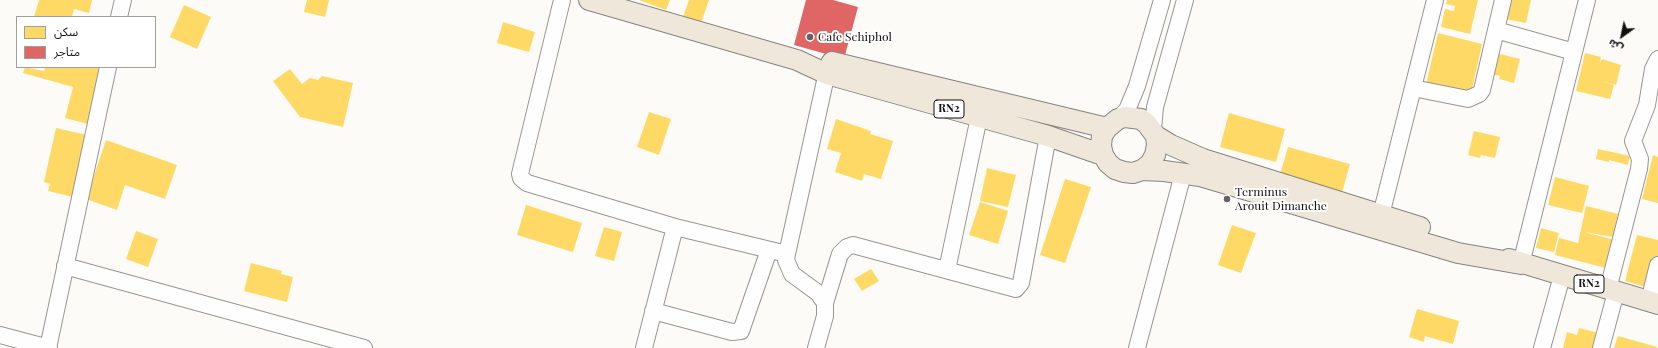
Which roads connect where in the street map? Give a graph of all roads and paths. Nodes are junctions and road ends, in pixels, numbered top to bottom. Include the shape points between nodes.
1 (123, 0) edge
2 (562, 0) edge
3 (589, 0) edge
4 (1162, 0) edge
5 (1185, 0) edge
6 (1435, 0) edge
7 (1503, 0) edge
8 (1587, 0) edge
9 (119, 16) edge
10 (1496, 30) junction
11 (1574, 52) junction
12 (1658, 59) edge
13 (108, 68) edge
14 (828, 68) junction
15 (1413, 88) junction
16 (979, 117) junction
17 (1112, 123) junction
18 (1154, 133) junction
19 (1048, 136) junction
20 (1103, 155) junction
21 (1142, 170) junction
22 (1183, 174) junction
23 (1381, 215) junction
24 (675, 227) junction
25 (769, 250) junction
26 (786, 254) junction
27 (1521, 264) junction
28 (1658, 265) edge
29 (65, 266) junction
30 (946, 270) junction
31 (1562, 276) junction
32 (1612, 290) junction
33 (825, 303) junction
34 (1653, 303) edge
35 (653, 311) junction
36 (0, 335) edge
37 (48, 348) edge
38 (364, 348) edge
39 (644, 348) edge
40 (816, 348) edge
41 (1137, 348) edge
42 (1542, 348) edge
43 (1601, 348) edge

1 - 9 street
2 - 24 street via 521,178 527,183
3 - 14 main road, RN2
4 - 17 street via 1137,86 1126,110
5 - 18 street via 1155,107
6 - 15 street
7 - 10 street
8 - 11 street
10 - 11 street
10 - 15 street via 1479,94 1468,99
11 - 27 street
12 - 32 street via 1653,69 1647,105 1633,141 1640,159 1639,169
13 - 29 street
14 - 16 main road, RN2
14 - 17 main road, RN2
14 - 26 street
15 - 23 street
16 - 19 main road, RN2
16 - 30 street
17 - 18 main road, RN2 via 1125,117 1141,119
17 - 20 main road via 1102,141
18 - 21 main road via 1157,146 1155,155 1150,164
18 - 23 main road, RN2 via 1171,145 1203,159
19 - 20 main road, RN2
19 - 30 street via 1021,283 1013,289
20 - 21 main road, RN2 via 1112,166 1124,172
21 - 22 main road, RN2
22 - 27 main road, RN2 via 1216,181 1458,253
22 - 41 street
23 - 27 main road, RN2 via 1476,245
24 - 25 street
24 - 35 street
25 - 26 street
25 - 35 street via 741,331 732,332
26 - 33 street via 792,274 818,293
27 - 31 main road, RN2
28 - 34 street
29 - 37 street
29 - 38 street
30 - 33 street via 853,245 840,254
31 - 32 main road, RN2
31 - 42 street
32 - 34 main road, RN2
32 - 43 street
33 - 40 street via 825,316
35 - 39 street
36 - 37 street

